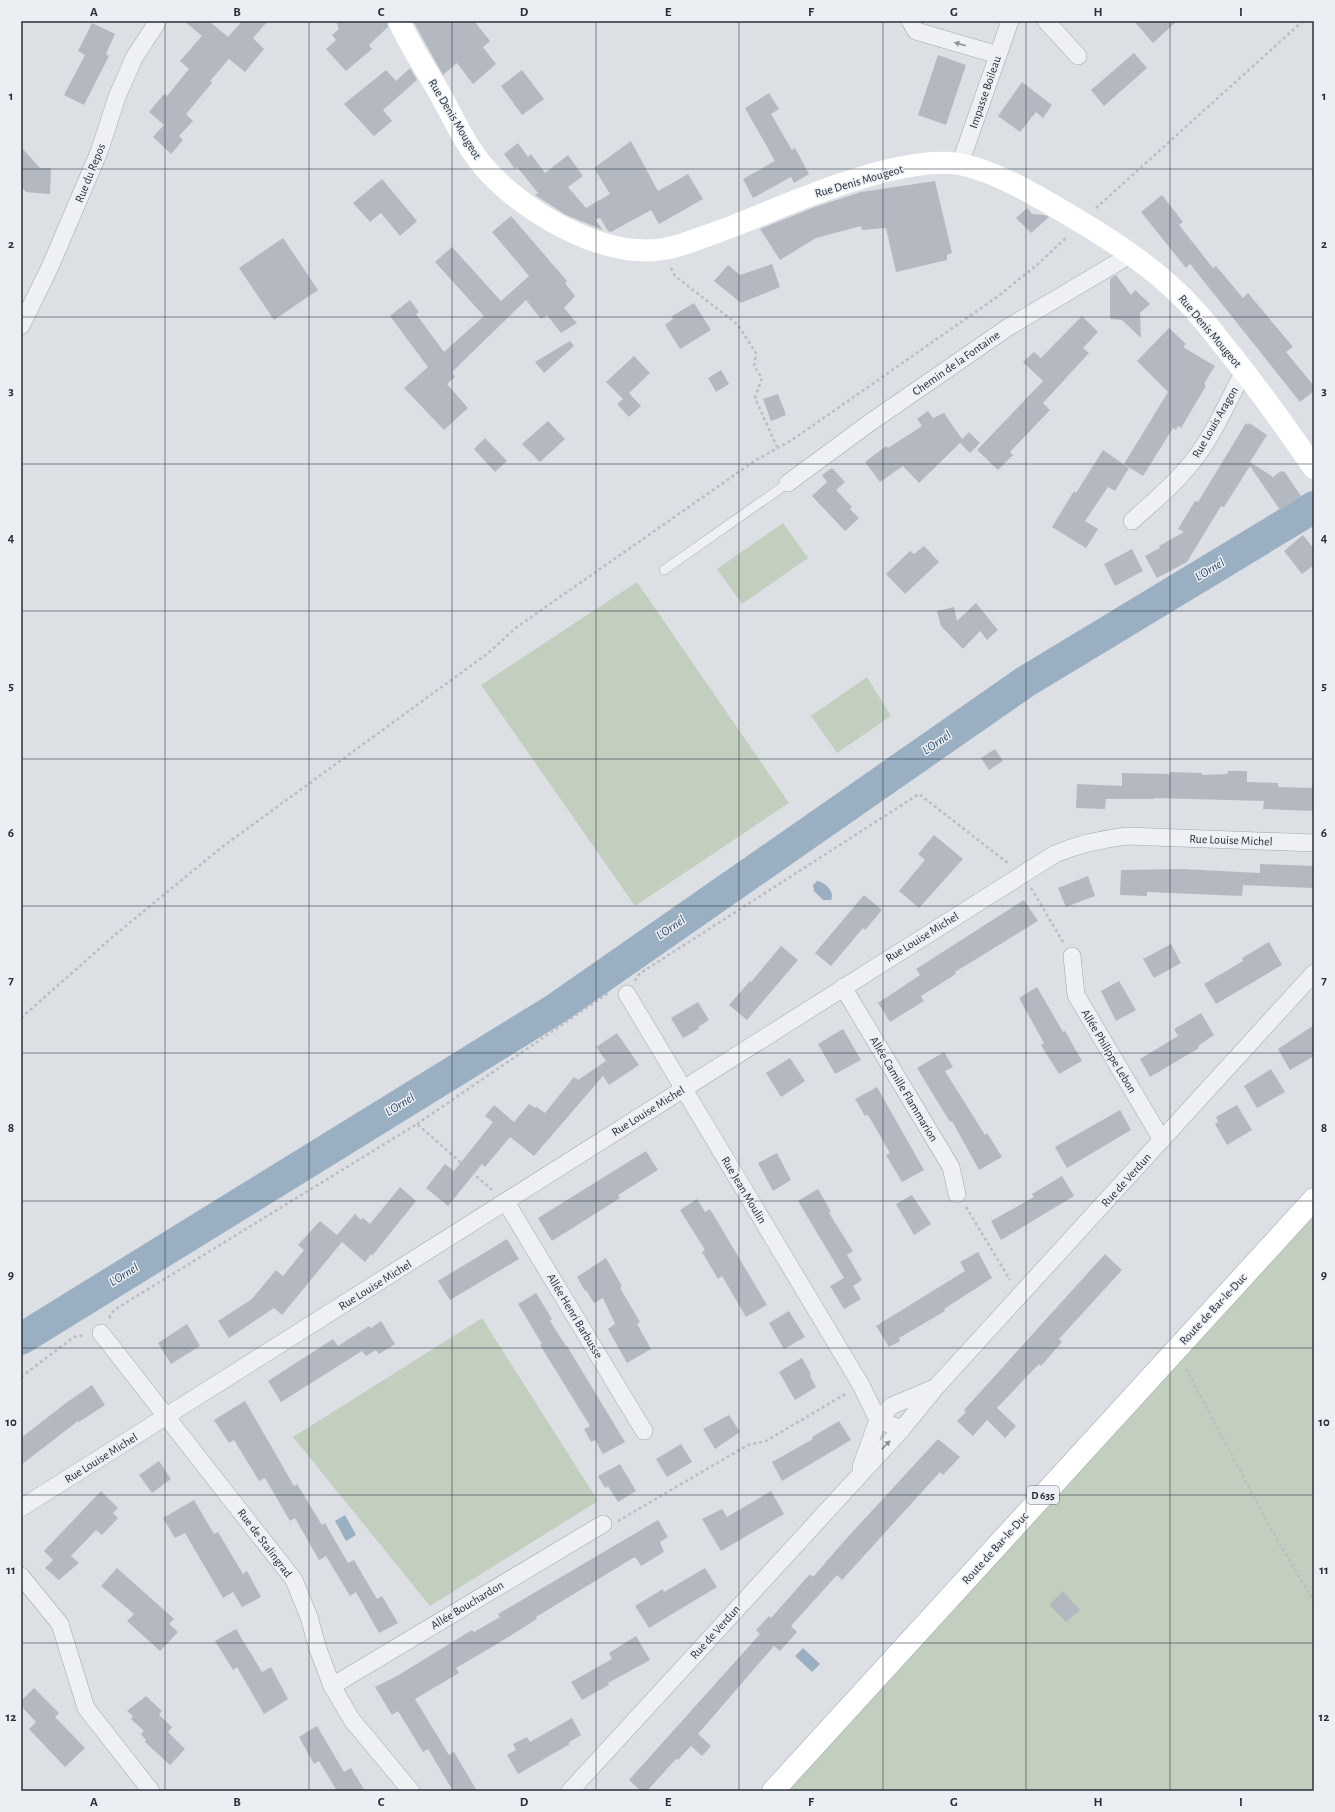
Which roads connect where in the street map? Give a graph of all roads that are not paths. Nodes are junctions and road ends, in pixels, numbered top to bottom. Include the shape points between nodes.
1 (158, 21) edge
2 (400, 21) edge
3 (910, 21) edge
4 (1010, 21) edge
5 (1046, 21) edge
6 (998, 55) junction
7 (1078, 56) dead end
8 (960, 164) junction
9 (1130, 254) junction
10 (21, 326) edge
11 (1244, 370) junction
12 (1314, 468) edge
13 (788, 483) joint
14 (1132, 521) dead end
15 (664, 570) dead end
16 (1314, 843) edge
17 (1072, 956) road end
18 (1314, 973) edge
19 (843, 987) junction
20 (627, 994) road end
21 (684, 1088) junction
22 (1162, 1140) junction
23 (957, 1194) road end
24 (1314, 1199) edge
25 (506, 1202) junction
26 (101, 1333) road end
27 (861, 1385) junction
28 (937, 1386) junction
29 (891, 1406) junction
30 (168, 1417) junction
31 (878, 1420) junction
32 (902, 1429) junction
33 (644, 1431) dead end
34 (859, 1473) junction
35 (21, 1508) edge
36 (603, 1524) road end
37 (21, 1576) edge
38 (332, 1686) junction
39 (151, 1791) edge
40 (411, 1791) edge
41 (570, 1791) edge
42 (773, 1791) edge

1 - 10 street, Rue du Repos via 134,58 117,97 93,167 50,267
2 - 8 street, Rue Denis Mougeot via 468,144 483,166 500,184 551,220 579,234 624,248 663,249 716,233 828,188 872,175 912,165 941,162
6 -> 3 street via 916,31
4 - 6 street, Impasse Boileau
5 - 7 street
6 - 8 street, Impasse Boileau
8 - 9 street, Rue Denis Mougeot via 980,170 1044,200
9 - 11 street, Rue Denis Mougeot via 1182,297
9 - 13 street, Chemin de la Fontaine via 1007,328
11 - 12 street, Rue Denis Mougeot
11 - 14 street, Rue Louis Aragon via 1210,436 1193,461
13 - 15 lane
16 - 19 street, Rue Louise Michel via 1127,836 1078,844 1022,874
17 - 22 street, Allée Philippe Lebon via 1076,995
18 - 22 street, Rue de Verdun
19 - 21 street, Rue Louise Michel
19 - 23 street, Allée Camille Flammarion via 951,1166
20 - 21 street, Rue Jean Moulin
21 - 25 street, Rue Louise Michel
21 - 27 street, Rue Jean Moulin
22 - 28 street, Rue de Verdun
24 - 42 street, Route de Bar-le-Duc / D 635
25 - 30 street, Rue Louise Michel
25 - 33 street, Allée Henri Barbusse
26 - 30 street, Rue de Stalingrad
27 - 29 street, Rue Jean Moulin
27 - 31 street, Rue Jean Moulin
28 - 29 street, Rue de Verdun
28 - 32 street, Rue de Verdun
29 - 31 street, Rue de Verdun
29 - 32 street, Rue Jean Moulin
30 - 35 street, Rue Louise Michel
30 - 38 street, Rue de Stalingrad via 294,1580
31 - 32 street
31 - 34 street, Rue de Verdun
34 -> 32 street, Rue de Verdun
34 - 41 street, Rue de Verdun
36 - 38 street, Allée Bouchardon
37 - 39 street via 60,1624 86,1708
38 - 40 street, Rue de Stalingrad via 352,1720

